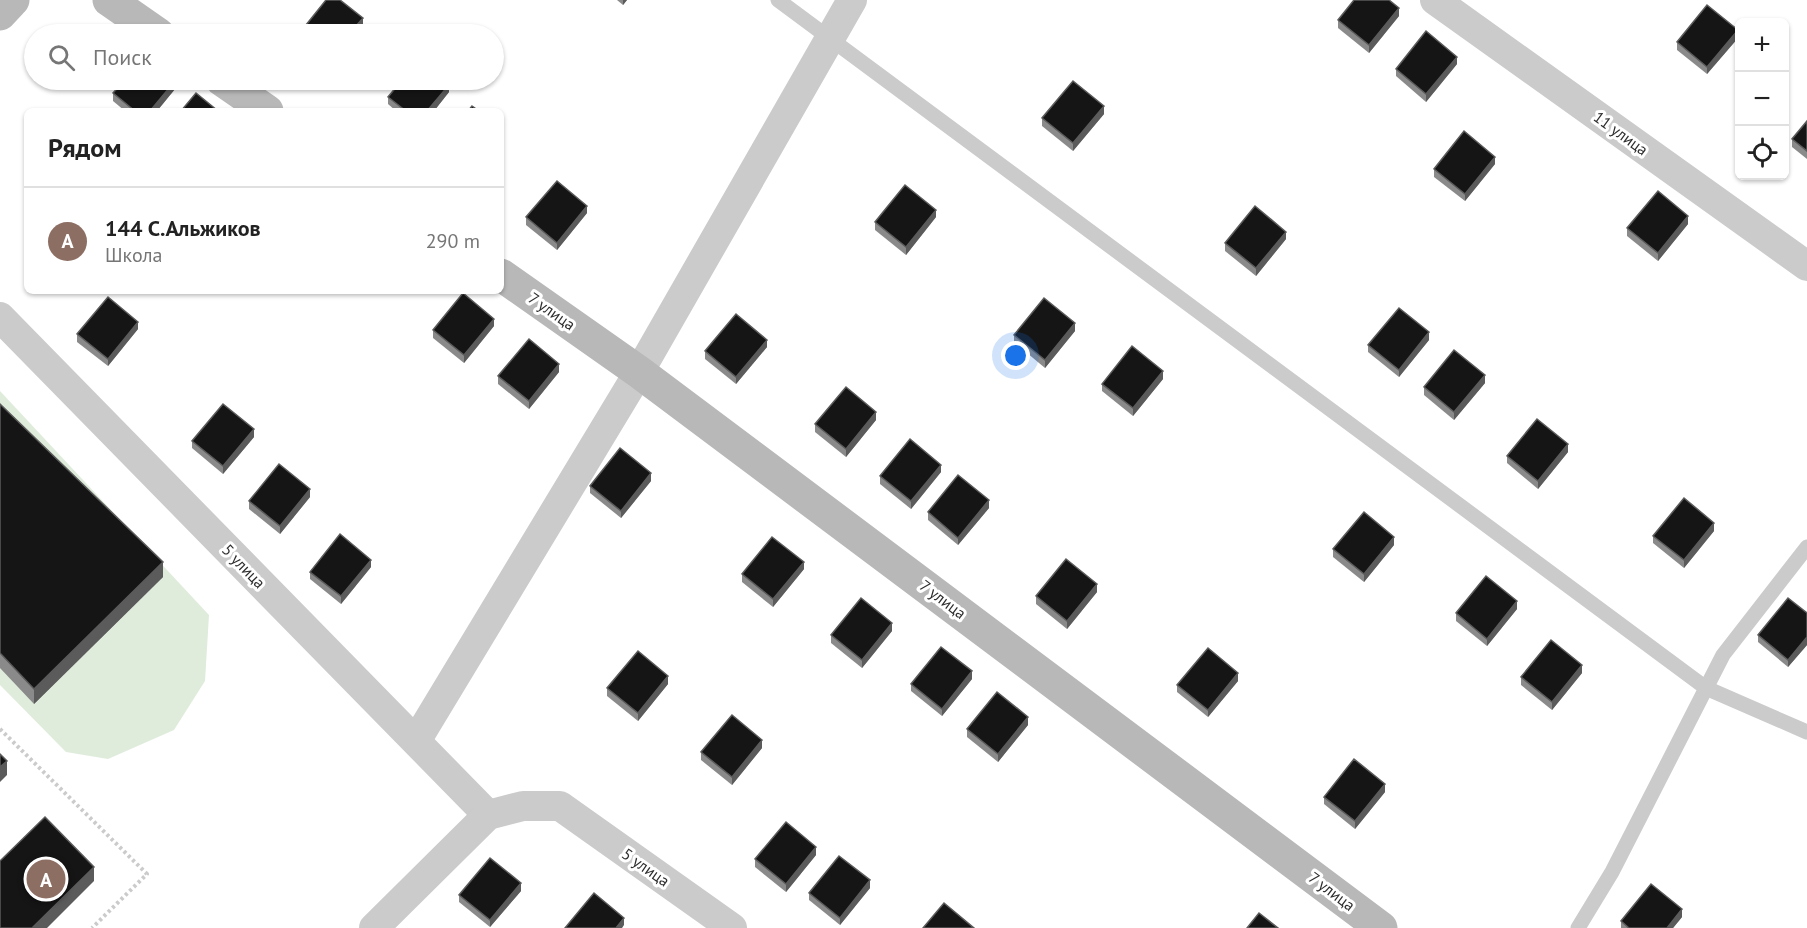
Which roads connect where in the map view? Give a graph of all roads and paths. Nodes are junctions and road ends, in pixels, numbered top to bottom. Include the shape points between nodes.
1 (13, 0) edge
2 (109, 0) edge
3 (778, 0) edge
4 (852, 0) edge
5 (1436, 0) edge
6 (0, 14) edge
7 (144, 24) edge
8 (830, 38) junction
9 (237, 90) edge
10 (263, 108) edge
11 (1807, 266) edge
12 (504, 277) edge
13 (0, 317) edge
14 (639, 372) junction
15 (1807, 547) edge
16 (1706, 688) junction
17 (0, 729) edge
18 (1807, 732) edge
19 (416, 741) junction
20 (488, 815) junction
21 (92, 928) edge
22 (374, 928) edge
23 (732, 928) edge
24 (1382, 928) edge
25 (1578, 928) edge

1 - 6 street
2 - 7 street
3 - 8 lane
4 - 8 street
5 - 11 street, 11 улица
8 - 14 street
8 - 16 lane
9 - 10 street
12 - 14 street, 7 улица
13 - 19 street, 5 улица
14 - 19 street
14 - 24 street, 7 улица
15 - 16 lane via 1723,655
16 - 18 lane
16 - 25 lane via 1612,872
17 - 21 path via 147,874
19 - 20 street, 5 улица
20 - 22 street
20 - 23 street, 5 улица via 523,806 560,806

